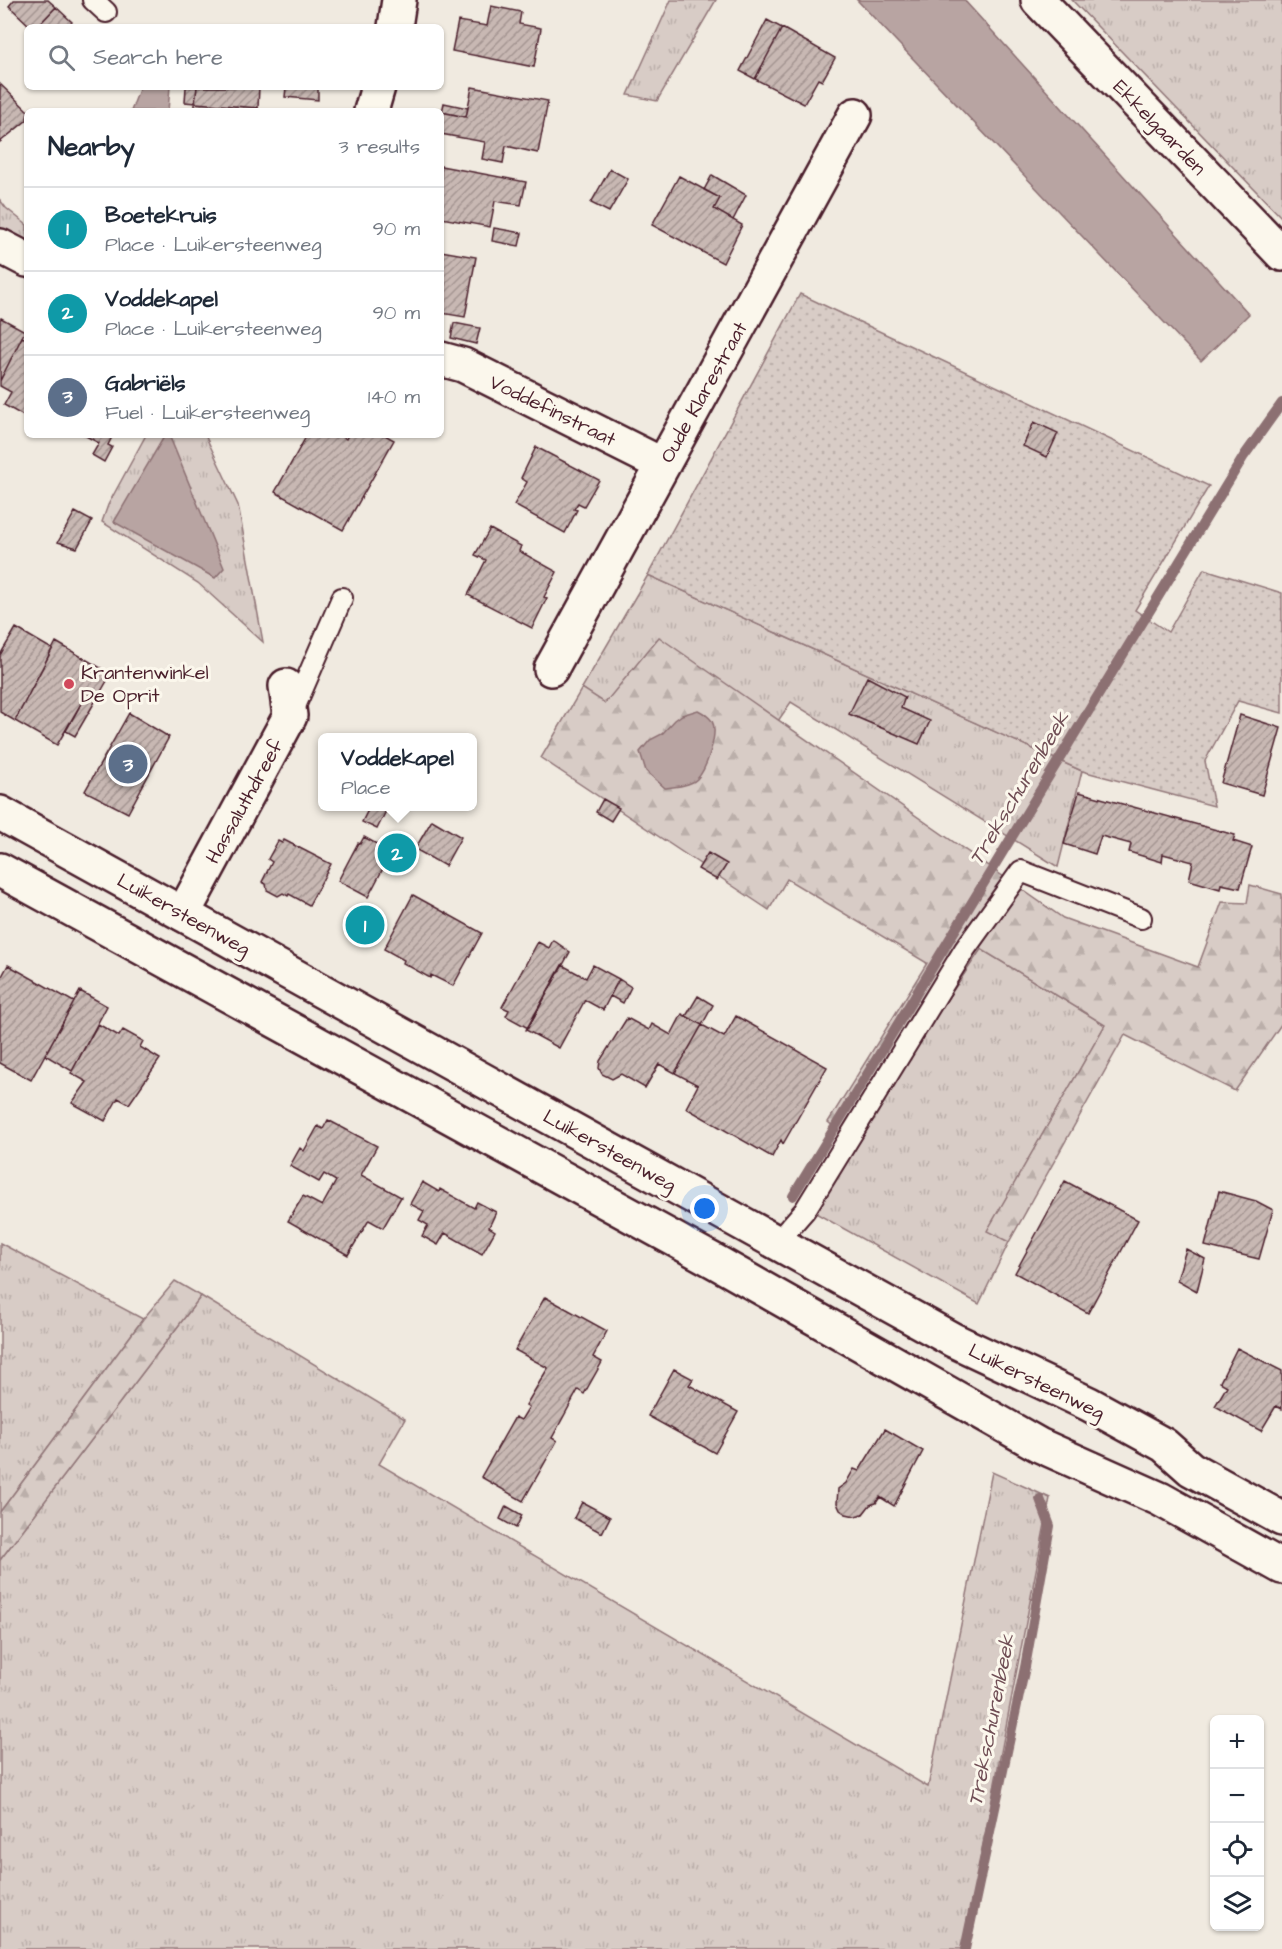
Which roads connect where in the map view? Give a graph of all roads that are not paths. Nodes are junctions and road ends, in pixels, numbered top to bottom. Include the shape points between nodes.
1 (399, 0) edge
2 (1038, 0) edge
3 (395, 24) edge
4 (377, 90) edge
5 (372, 108) edge
6 (855, 115) dead end
7 (0, 246) edge
8 (1282, 254) edge
9 (24, 258) edge
10 (444, 360) edge
11 (663, 465) junction
12 (342, 598) dead end
13 (551, 669) dead end
14 (288, 701) joint
15 (0, 813) edge
16 (0, 870) edge
17 (183, 914) junction
18 (1141, 918) dead end
19 (777, 1242) junction
20 (1282, 1519) edge
21 (1282, 1567) edge

1 - 3 main road
2 - 8 main road, Ekkelgaarden
4 - 5 main road
6 - 11 main road, Oude Klarestraat
7 - 9 main road
10 - 11 main road, Voddefinstraat via 463,365
11 - 13 main road, Oude Klarestraat
12 - 14 lane
14 - 17 main road, Hassaluthdreef
15 - 17 main road, Luikersteenweg
16 - 21 main road via 716,1262 1038,1445 1160,1499
17 - 19 main road, Luikersteenweg
18 - 19 lane via 1020,871 965,949 805,1210
19 - 20 main road, Luikersteenweg via 953,1340 1089,1404 1164,1445 1191,1469

